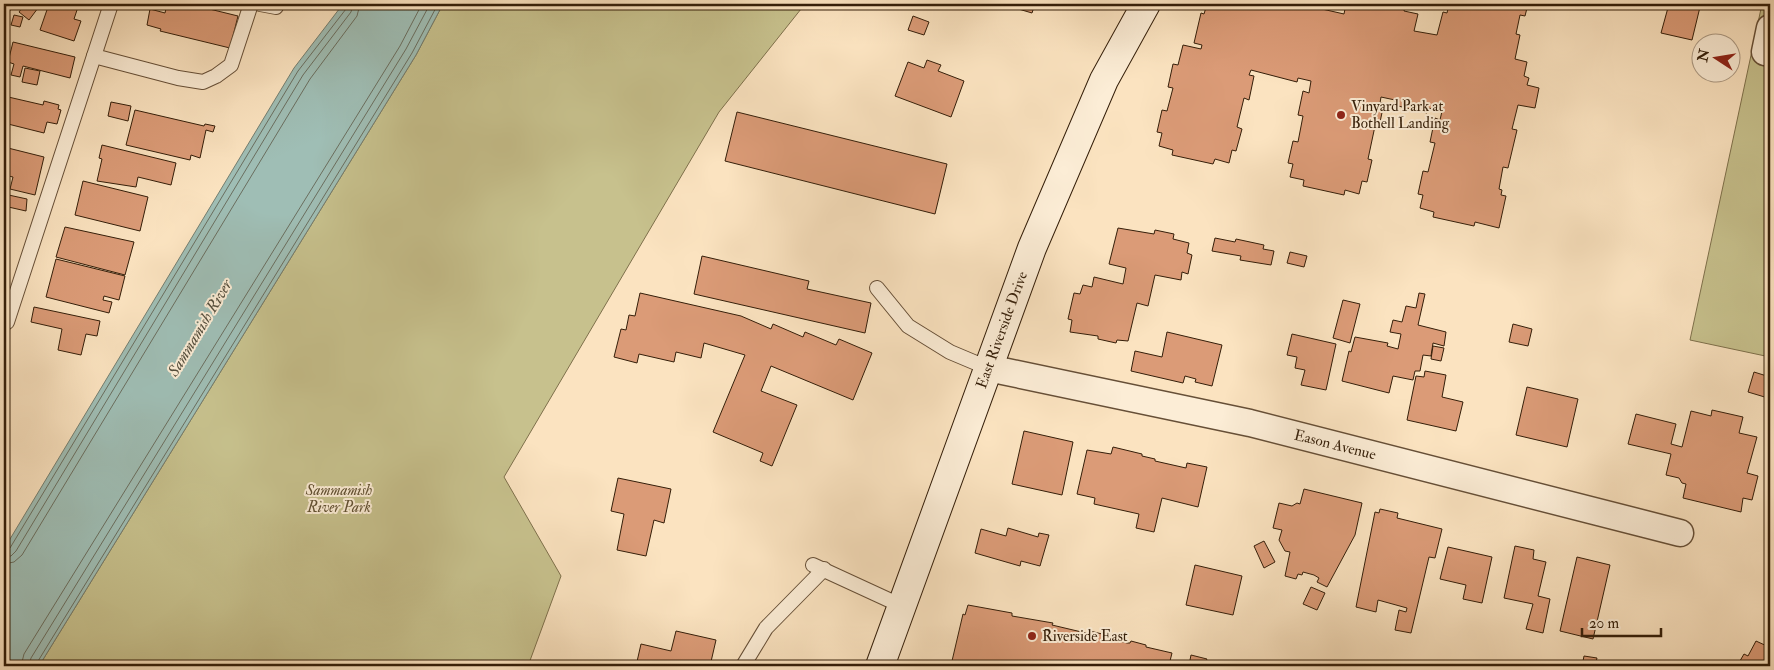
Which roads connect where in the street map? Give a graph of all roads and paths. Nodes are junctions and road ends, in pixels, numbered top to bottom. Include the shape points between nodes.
1 (111, 4) edge
2 (251, 4) edge
3 (260, 4) edge
4 (277, 4) edge
5 (1146, 4) edge
6 (94, 56) junction
7 (877, 288) dead end
8 (7, 322) dead end
9 (988, 368) junction
10 (1680, 533) dead end
11 (902, 606) junction
12 (743, 666) edge
13 (880, 666) edge

1 - 6 lane
2 - 6 lane via 231,65 203,82
3 - 4 lane via 276,7
5 - 9 main road, East Riverside Drive via 1104,80 1069,160 1032,248
6 - 8 lane
7 - 9 lane via 908,326 950,352
9 - 10 street, Eason Avenue via 1250,423
9 - 11 main road, East Riverside Drive
11 - 12 lane via 818,567 766,628
11 - 13 main road, East Riverside Drive

